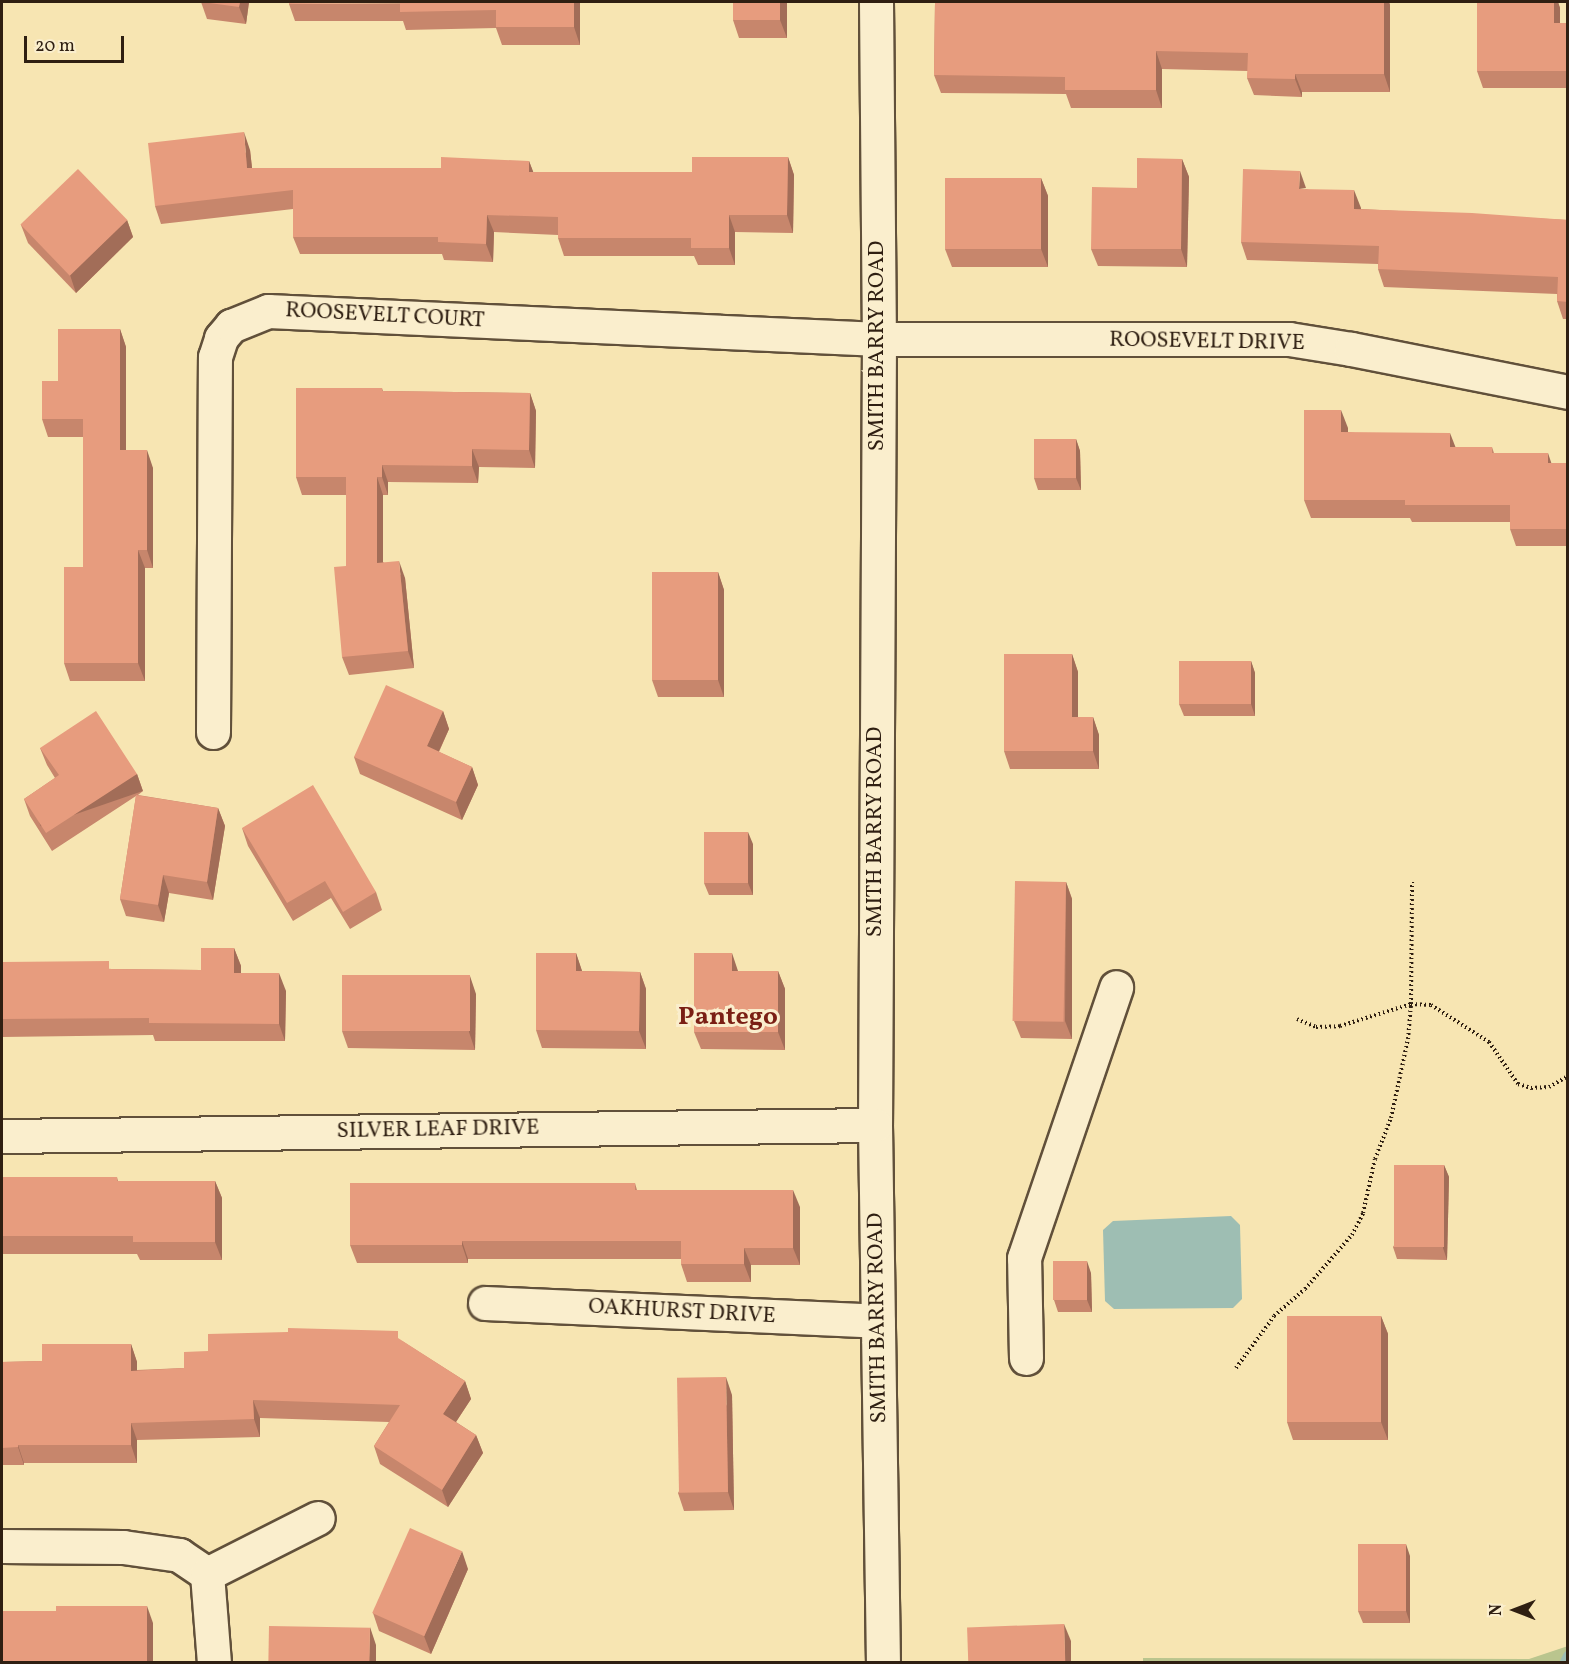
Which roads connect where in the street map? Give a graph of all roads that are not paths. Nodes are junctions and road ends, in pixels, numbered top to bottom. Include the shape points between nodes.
1 (876, 2) edge
2 (879, 339) junction
3 (1568, 392) edge
4 (213, 732) dead end
5 (1116, 987) dead end
6 (875, 1125) junction
7 (2, 1136) edge
8 (485, 1303) dead end
9 (878, 1322) junction
10 (1026, 1358) dead end
11 (318, 1518) dead end
12 (2, 1546) edge
13 (207, 1574) junction
14 (214, 1662) edge
15 (883, 1662) edge

1 - 2 street, SMITH BARRY ROAD
2 - 3 street, ROOSEVELT DRIVE via 1289,339
2 - 4 street, ROOSEVELT COURT via 268,311 231,326 221,338 215,357
2 - 6 street, SMITH BARRY ROAD
5 - 10 street via 1024,1258
6 - 7 street, SILVER LEAF DRIVE
6 - 9 street, SMITH BARRY ROAD
8 - 9 street, OAKHURST DRIVE
9 - 15 street, SMITH BARRY ROAD
11 - 13 street
12 - 13 street via 123,1547 178,1554
13 - 14 street

